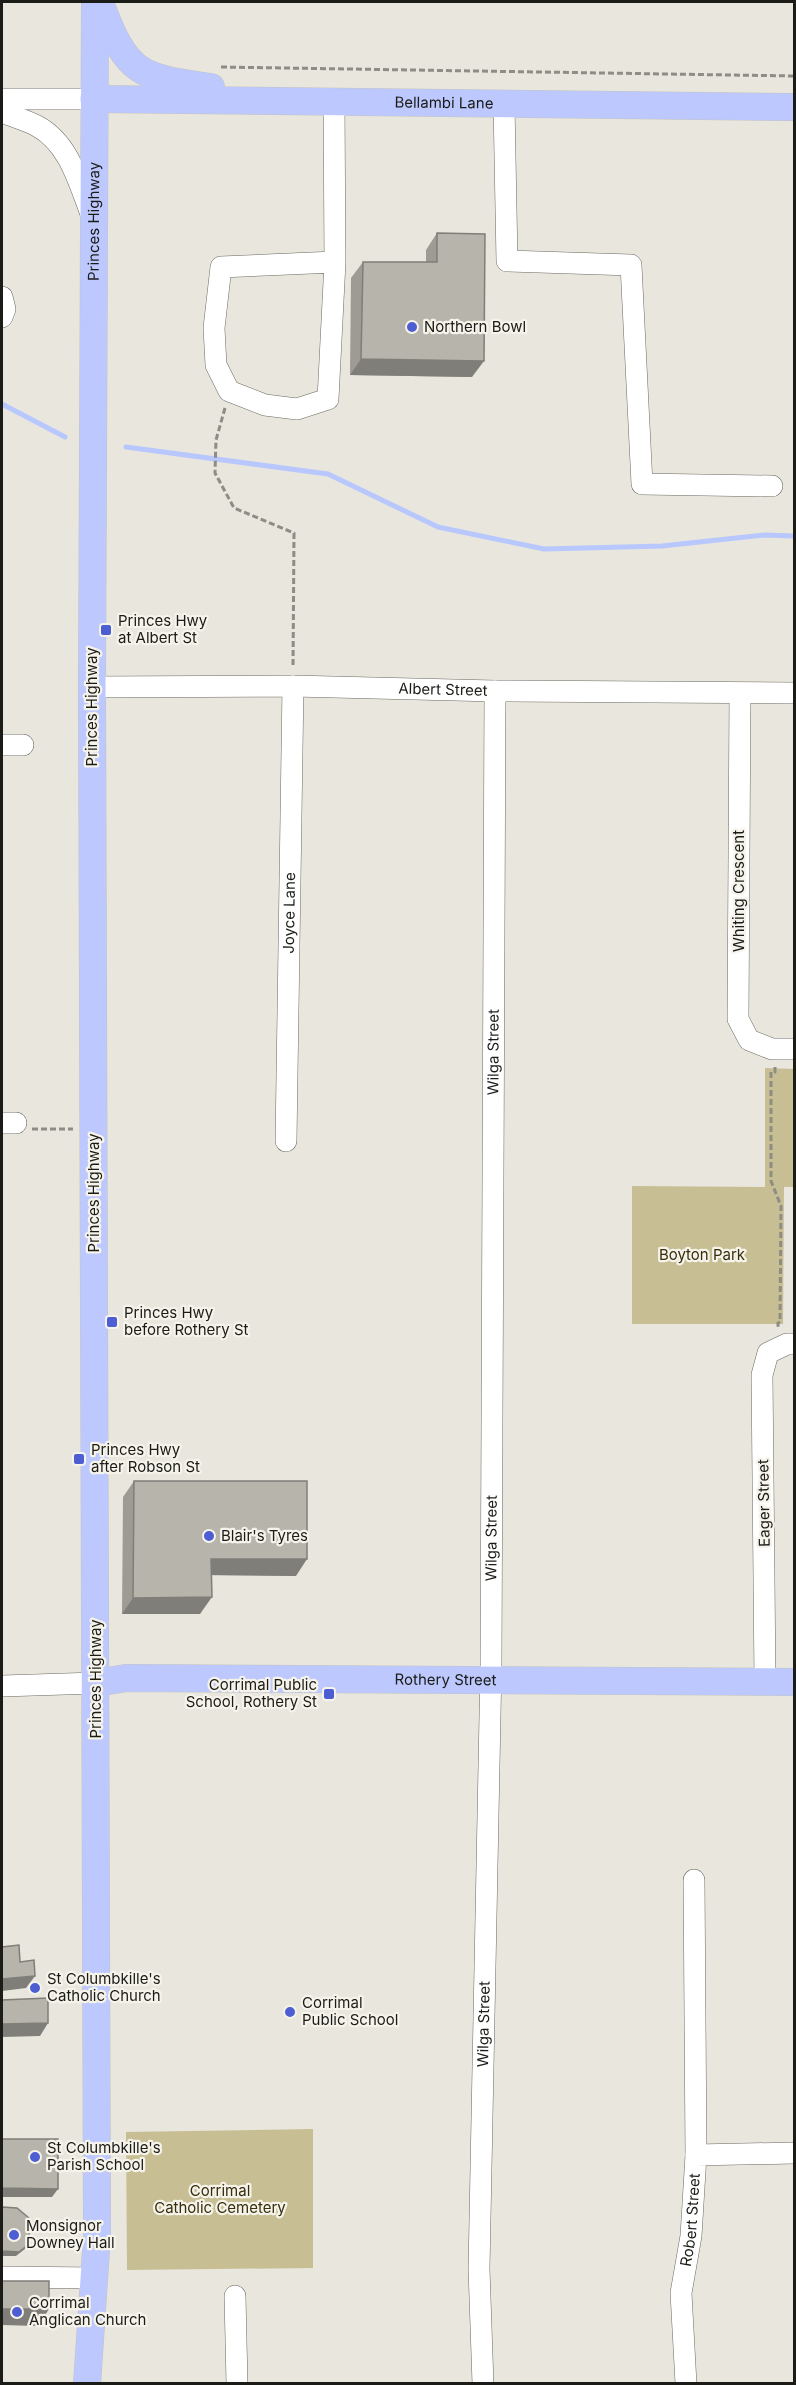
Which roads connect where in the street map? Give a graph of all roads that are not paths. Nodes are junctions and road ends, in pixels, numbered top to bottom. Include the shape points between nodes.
1 (95, 2) edge
2 (100, 2) edge
3 (2, 99) edge
4 (94, 99) junction
5 (327, 102) junction
6 (504, 104) junction
7 (795, 107) edge
8 (2, 112) edge
9 (93, 220) junction
10 (335, 262) junction
11 (2, 297) edge
12 (2, 317) edge
13 (772, 486) dead end
14 (293, 686) junction
15 (92, 687) junction
16 (495, 691) junction
17 (740, 693) junction
18 (795, 693) edge
19 (2, 745) edge
20 (23, 745) dead end
21 (784, 1049) edge
22 (286, 1141) dead end
23 (787, 1339) edge
24 (490, 1681) junction
25 (765, 1681) junction
26 (795, 1682) edge
27 (96, 1683) junction
28 (2, 1686) edge
29 (694, 1880) dead end
30 (795, 2153) edge
31 (696, 2155) junction
32 (2, 2277) edge
33 (96, 2278) junction
34 (235, 2296) dead end
35 (87, 2384) edge
36 (237, 2384) edge
37 (483, 2384) edge
38 (686, 2384) edge

1 - 4 main road, Princes Highway
2 - 5 main road via 121,51 148,74
3 - 4 street
4 - 5 main road, Bellambi Lane
4 - 9 main road, Princes Highway
5 - 6 main road, Bellambi Lane
5 - 10 street
6 - 7 main road, Bellambi Lane
6 - 13 street via 507,261 631,265 642,484
8 - 9 street via 37,126 53,139 75,172
9 - 15 main road, Princes Highway
10 - 10 street via 328,399 297,409 264,405 229,391 216,365 214,328 221,267
11 - 12 street
14 - 15 street, Albert Street
14 - 16 street, Albert Street
14 - 22 street, Joyce Lane
15 - 27 main road, Princes Highway
16 - 17 street, Albert Street
16 - 24 street, Wilga Street
17 - 18 street, Albert Street
17 - 21 street, Whiting Crescent via 738,1018 748,1040
19 - 20 street
23 - 25 street, Eager Street via 787,1344 768,1353 762,1375
24 - 25 main road, Rothery Street
24 - 27 main road, Rothery Street via 126,1678
24 - 37 street, Wilga Street via 479,2269
25 - 26 main road, Rothery Street
27 - 28 street
27 - 33 main road, Princes Highway
29 - 31 street
30 - 31 street, Robert Street
31 - 38 street, Robert Street via 691,2236 681,2293
32 - 33 street
33 - 35 main road, Princes Highway
34 - 36 street

